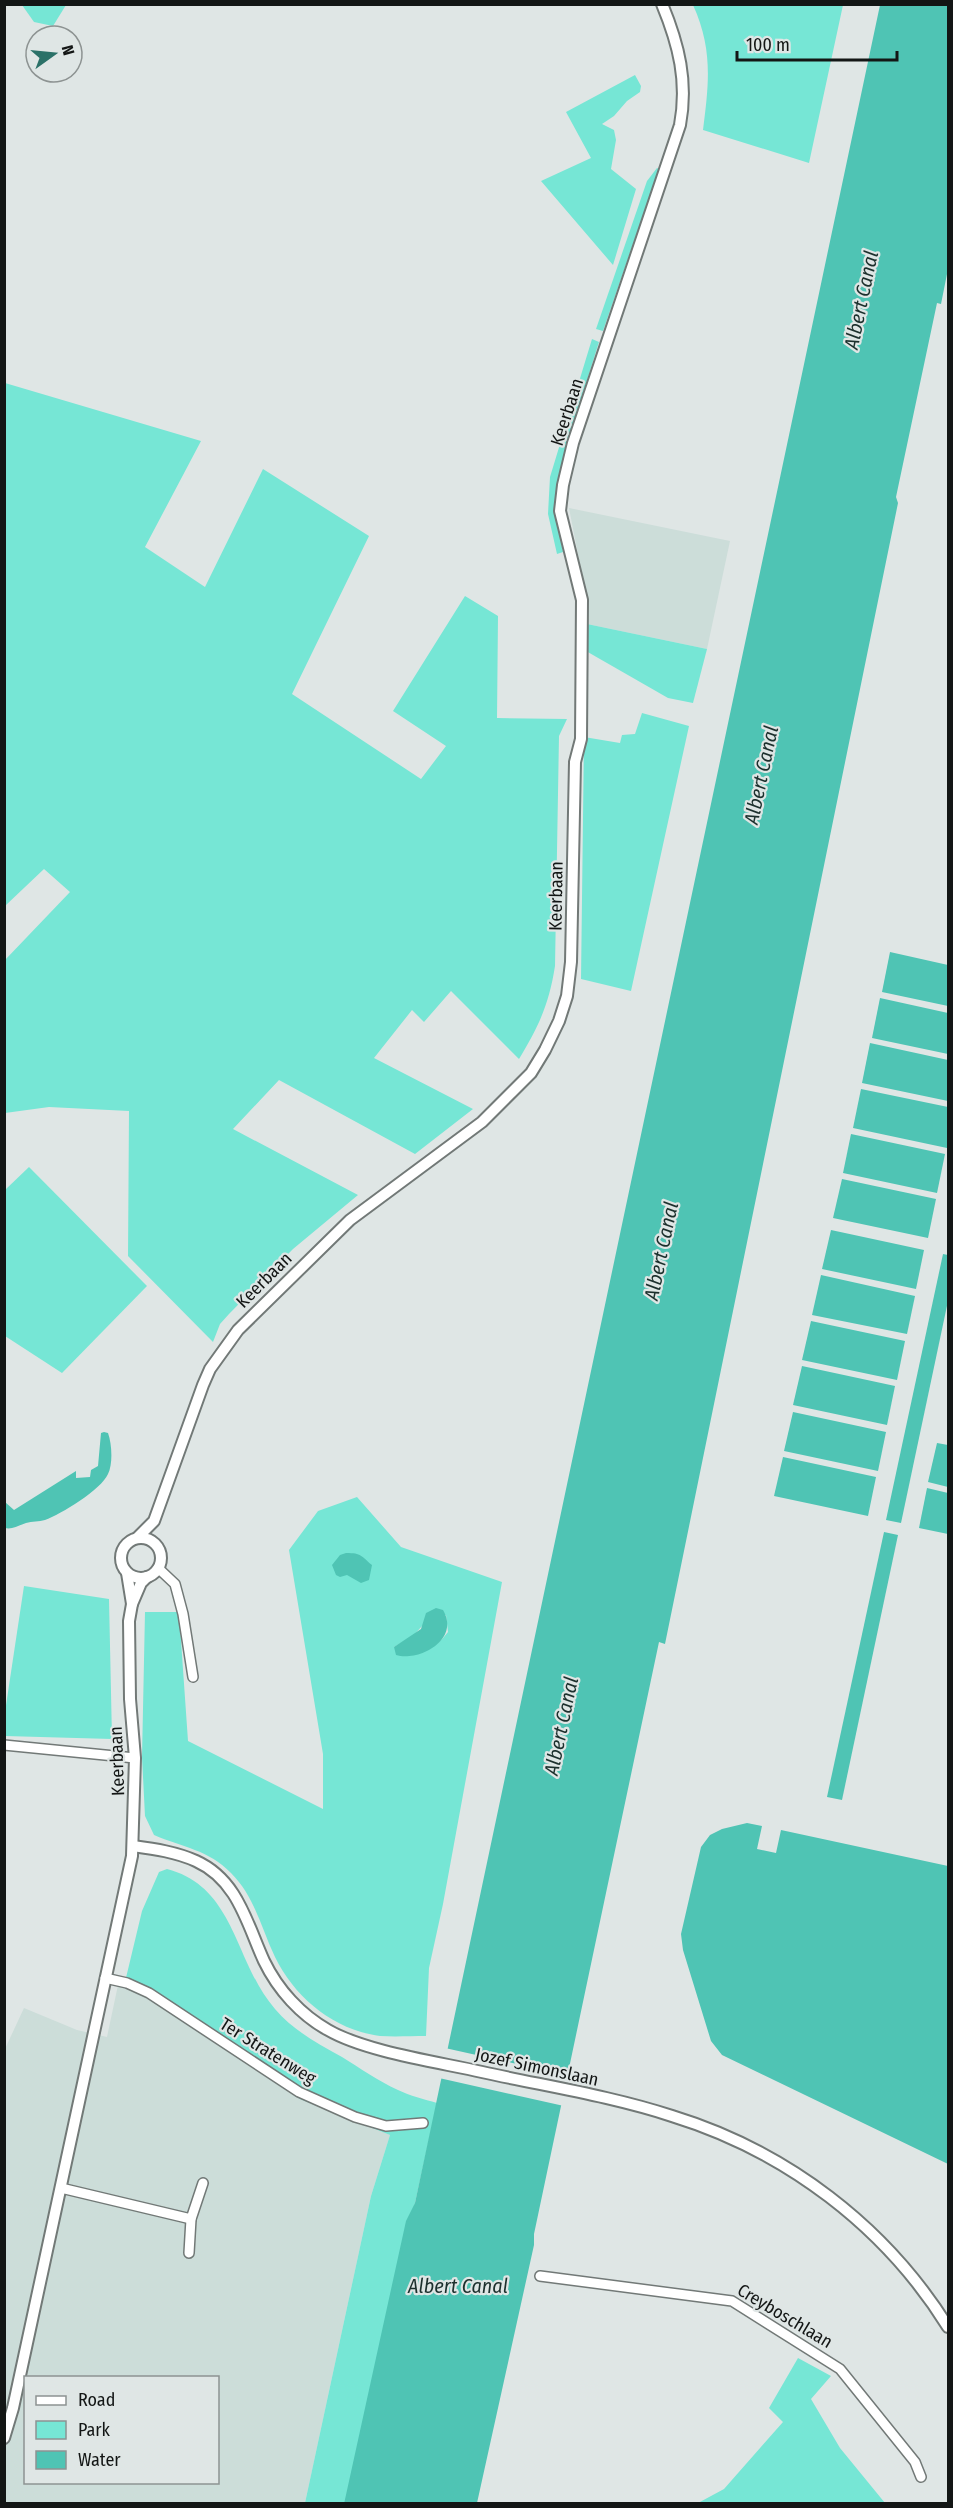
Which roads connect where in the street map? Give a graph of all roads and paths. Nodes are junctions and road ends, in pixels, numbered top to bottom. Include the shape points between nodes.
1 (662, 4) edge
2 (154, 1521) junction
3 (137, 1538) junction
4 (158, 1548) junction
5 (158, 1568) junction
6 (127, 1573) junction
7 (147, 1577) junction
8 (132, 1604) junction
9 (193, 1677) dead end
10 (4, 1745) edge
11 (135, 1758) junction
12 (133, 1846) junction
13 (105, 1977) junction
14 (423, 2123) dead end
15 (203, 2183) dead end
16 (61, 2188) junction
17 (191, 2219) junction
18 (189, 2253) dead end
19 (540, 2276) dead end
20 (948, 2327) edge
21 (4, 2438) edge
22 (921, 2477) dead end

1 - 2 street, Keerbaan via 682,67 683,101 678,133 573,443 560,511 582,600 571,962 559,1021 531,1073 490,1114 350,1220 238,1330 202,1385
2 - 3 street, Keerbaan
2 - 4 street, Keerbaan
3 - 4 street via 147,1539
3 - 6 street, Keerbaan via 121,1552 121,1563
4 - 5 street, Keerbaan
5 - 7 street, Keerbaan
5 - 9 street via 175,1584
6 - 7 street via 136,1578
6 - 8 street, Keerbaan
7 - 8 street, Keerbaan
8 - 11 street, Keerbaan via 130,1677
10 - 11 street
11 - 12 street, Keerbaan
12 - 13 street
12 - 20 street, Jozef Simonslaan via 173,1852 198,1862 223,1880 240,1902 275,1981 309,2018 348,2040 649,2109 745,2144 793,2170 884,2244 925,2292
13 - 14 street, Ter Stratenweg via 150,1993 299,2092 386,2126
13 - 16 street
15 - 17 street
16 - 17 street
16 - 21 street
17 - 18 street
19 - 22 street, Creyboschlaan via 732,2301 840,2369 915,2462

